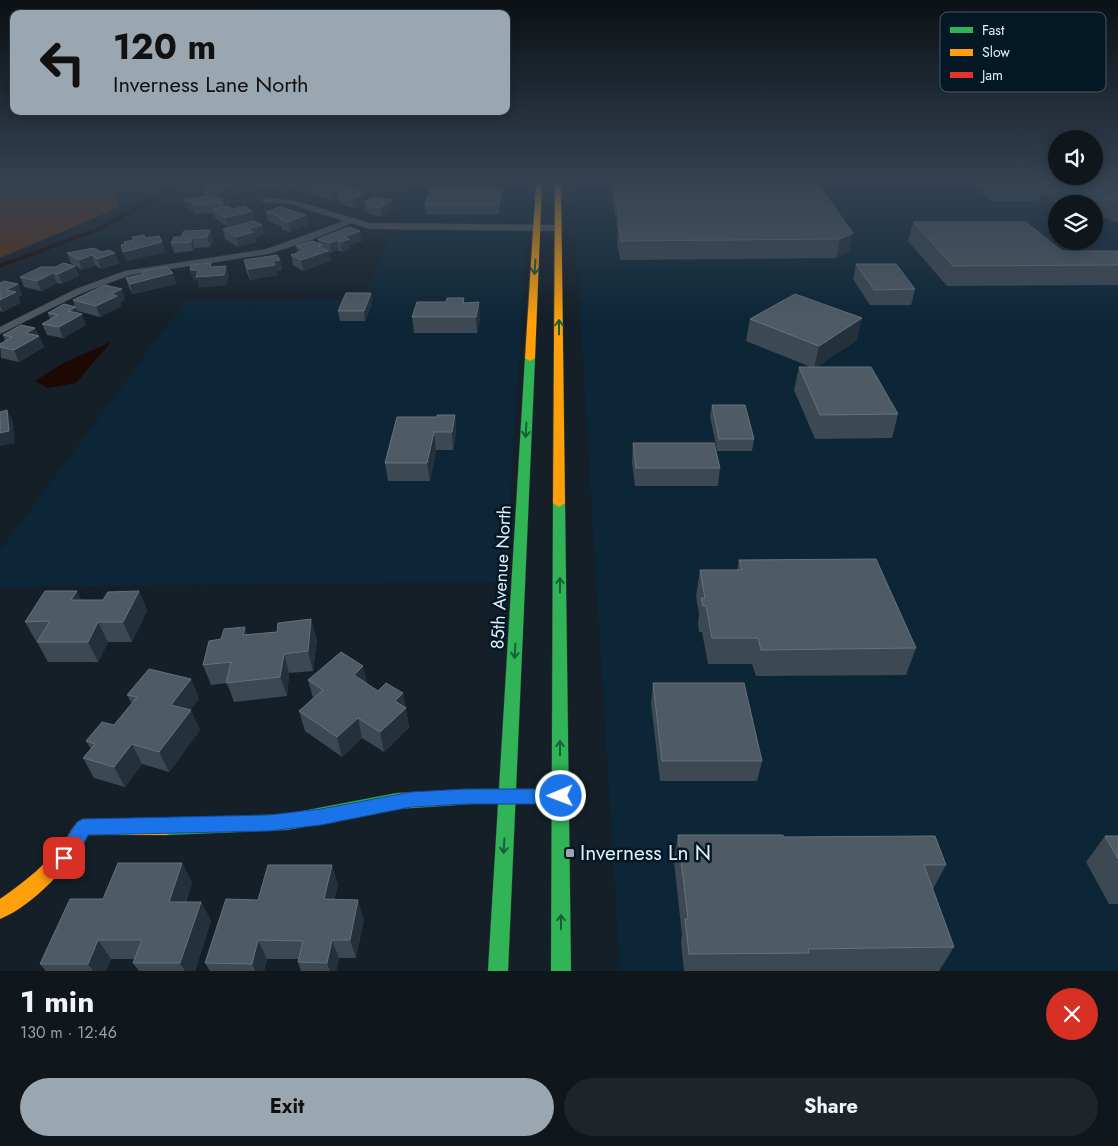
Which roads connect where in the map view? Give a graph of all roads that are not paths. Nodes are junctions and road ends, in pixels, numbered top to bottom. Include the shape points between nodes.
1 (329, 229) edge
2 (536, 229) edge
3 (559, 229) edge
4 (0, 331) edge
5 (561, 796) junction
6 (507, 797) junction
7 (0, 910) edge
8 (498, 971) edge
9 (561, 971) edge

1 - 4 street via 256,254 125,274
2 -> 6 main road, 85th Avenue North
5 -> 3 main road
5 - 6 main road
9 -> 5 main road
6 - 7 main road via 411,799 321,817 269,823 83,827 57,868
6 -> 8 main road, 85th Avenue North

